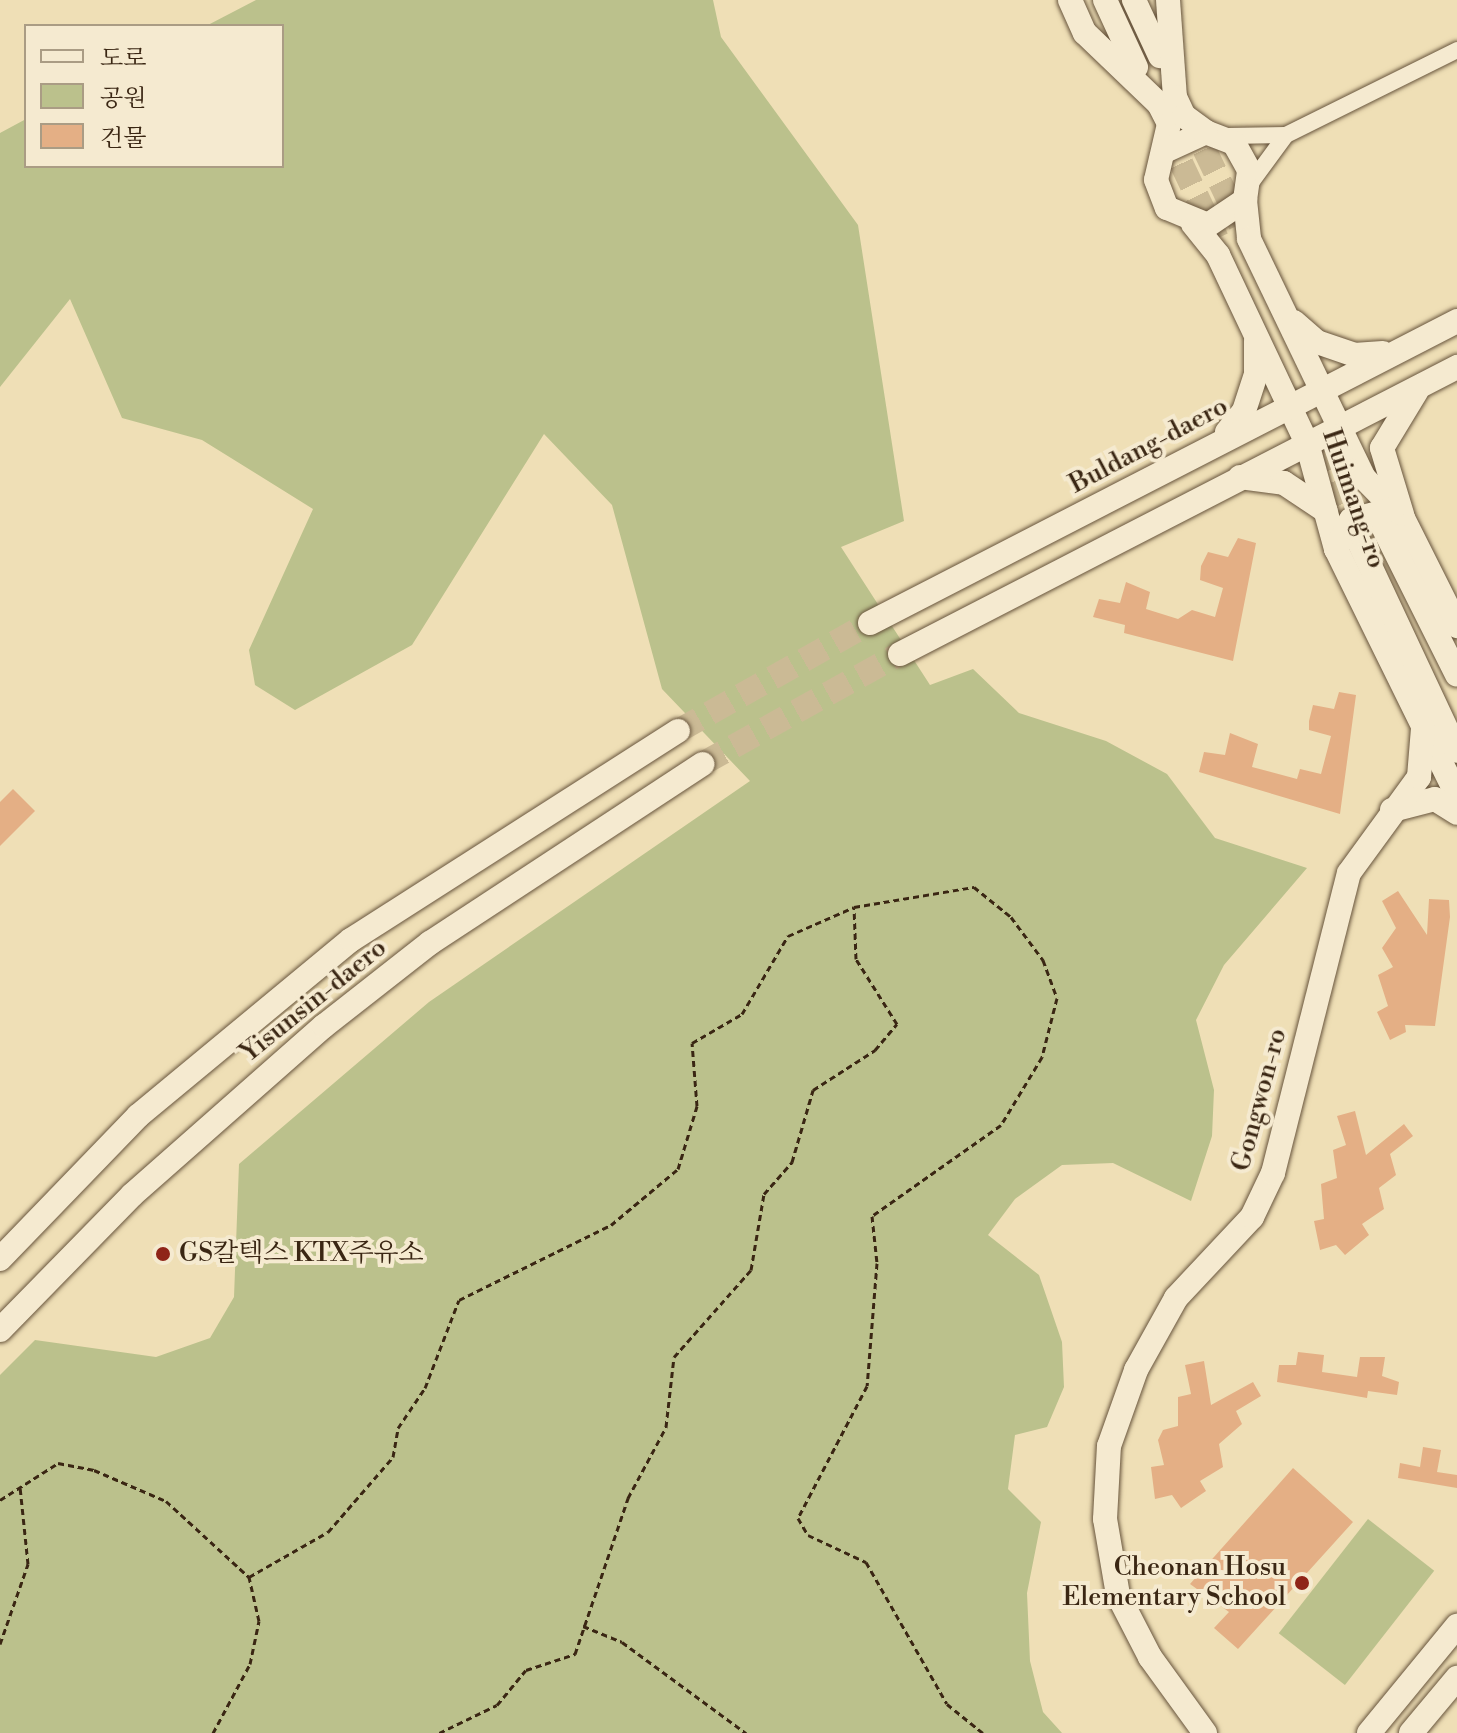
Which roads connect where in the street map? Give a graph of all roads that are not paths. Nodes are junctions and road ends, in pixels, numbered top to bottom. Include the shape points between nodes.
1 (1070, 0) edge
2 (1105, 0) edge
3 (1134, 0) edge
4 (1168, 0) edge
5 (1457, 50) edge
6 (1160, 56) dead end
7 (1136, 67) dead end
8 (1213, 133) junction
9 (1286, 135) junction
10 (1165, 151) junction
11 (1247, 192) junction
12 (1193, 224) junction
13 (1288, 317) junction
14 (1457, 321) edge
15 (1256, 334) junction
16 (1394, 352) junction
17 (1457, 367) edge
18 (1422, 384) junction
19 (1320, 388) junction
20 (1289, 404) junction
21 (1339, 426) junction
22 (1221, 440) junction
23 (1307, 443) junction
24 (1240, 477) junction
25 (1326, 511) junction
26 (1393, 518) junction
27 (1346, 543) junction
28 (870, 623) tunnel mouth
29 (1457, 626) edge
30 (900, 654) tunnel mouth
31 (1457, 675) edge
32 (1423, 728) junction
33 (678, 731) tunnel mouth
34 (1457, 751) edge
35 (702, 764) tunnel mouth
36 (1457, 795) edge
37 (1392, 810) junction
38 (1457, 813) edge
39 (0, 1259) edge
40 (0, 1330) edge
41 (1457, 1626) edge
42 (1457, 1678) edge
43 (1205, 1733) edge
44 (1369, 1733) edge
45 (1411, 1733) edge

1 - 10 main road via 1085,33 1159,104 1169,124
2 - 7 main road
3 - 6 main road
4 - 8 main road via 1175,97 1184,116
5 - 9 street
8 - 9 street
8 - 10 main road
8 - 11 main road via 1244,155
9 - 11 street
10 - 12 main road via 1159,195
11 - 12 main road via 1223,221
11 - 13 main road, Huimang-ro via 1249,239
12 - 15 main road, Huimang-ro via 1211,242
13 - 16 main road via 1317,342 1354,355
13 - 19 main road, Huimang-ro
14 - 16 main road, Buldang-daero
15 - 20 main road, Huimang-ro
15 - 22 main road via 1256,373 1244,411
16 - 19 main road, Buldang-daero
17 - 18 main road
18 - 21 main road
18 - 26 main road, Huimang-ro via 1382,448
19 - 20 main road, Buldang-daero
19 - 21 main road, Huimang-ro
20 - 22 main road, Buldang-daero
20 - 23 main road, Huimang-ro
21 - 23 main road
21 - 26 main road, Huimang-ro via 1364,478
22 - 28 main road, Buldang-daero
23 - 24 main road
23 - 25 main road, Huimang-ro
24 - 25 main road via 1284,483
24 - 30 main road
25 - 27 main road, Huimang-ro
26 - 27 main road via 1351,520
26 - 29 main road, Huimang-ro
26 - 31 main road, Huimang-ro
27 - 32 main road, Huimang-ro
27 - 34 main road
32 - 36 main road, Huimang-ro
32 - 37 main road, Gongwon-ro via 1426,759
33 - 39 main road, Yisunsin-daero via 351,940 138,1116
35 - 40 main road, Yisunsin-daero via 443,934 324,1026 132,1195
37 - 38 main road via 1435,799
37 - 43 main road, Gongwon-ro via 1349,873 1273,1173 1252,1217 1176,1298 1136,1370 1109,1446 1105,1519 1118,1595 1150,1657
41 - 44 main road
42 - 45 main road

